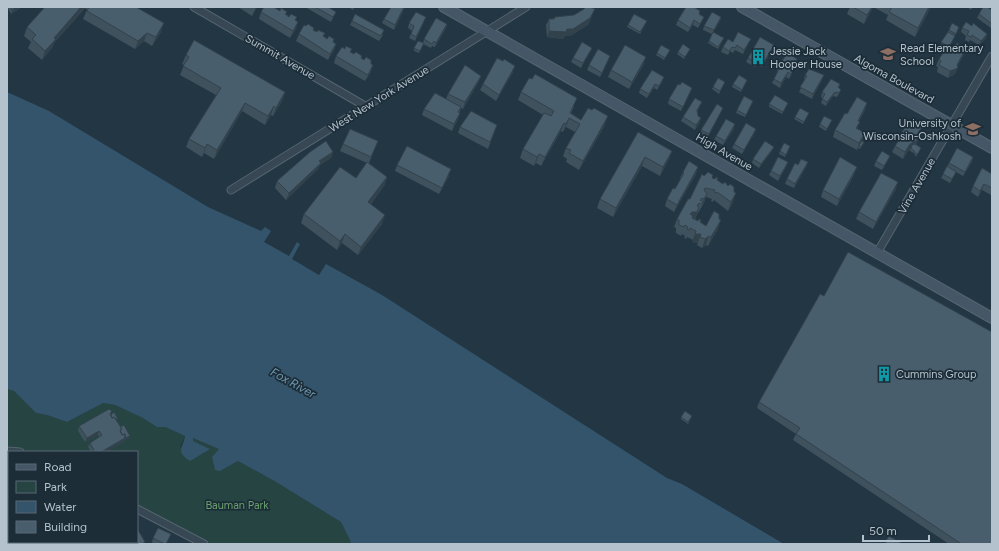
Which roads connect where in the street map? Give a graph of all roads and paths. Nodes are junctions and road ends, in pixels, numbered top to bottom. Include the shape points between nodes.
1 (194, 7) edge
2 (444, 7) edge
3 (526, 7) edge
4 (742, 7) edge
5 (487, 32) junction
6 (992, 56) edge
7 (366, 106) junction
8 (952, 125) junction
9 (992, 148) edge
10 (231, 190) dead end
11 (877, 253) junction
12 (992, 318) edge
13 (138, 510) edge
14 (204, 544) edge

1 - 7 street, Summit Avenue
2 - 5 main road, High Avenue
3 - 5 street, West New York Avenue
4 - 8 main road, Algoma Boulevard
5 - 7 street, West New York Avenue
5 - 11 main road, High Avenue
6 - 8 street, Vine Avenue
7 - 10 street, West New York Avenue
8 - 9 main road, Algoma Boulevard
8 - 11 street, Vine Avenue
11 - 12 main road, High Avenue
13 - 14 street

